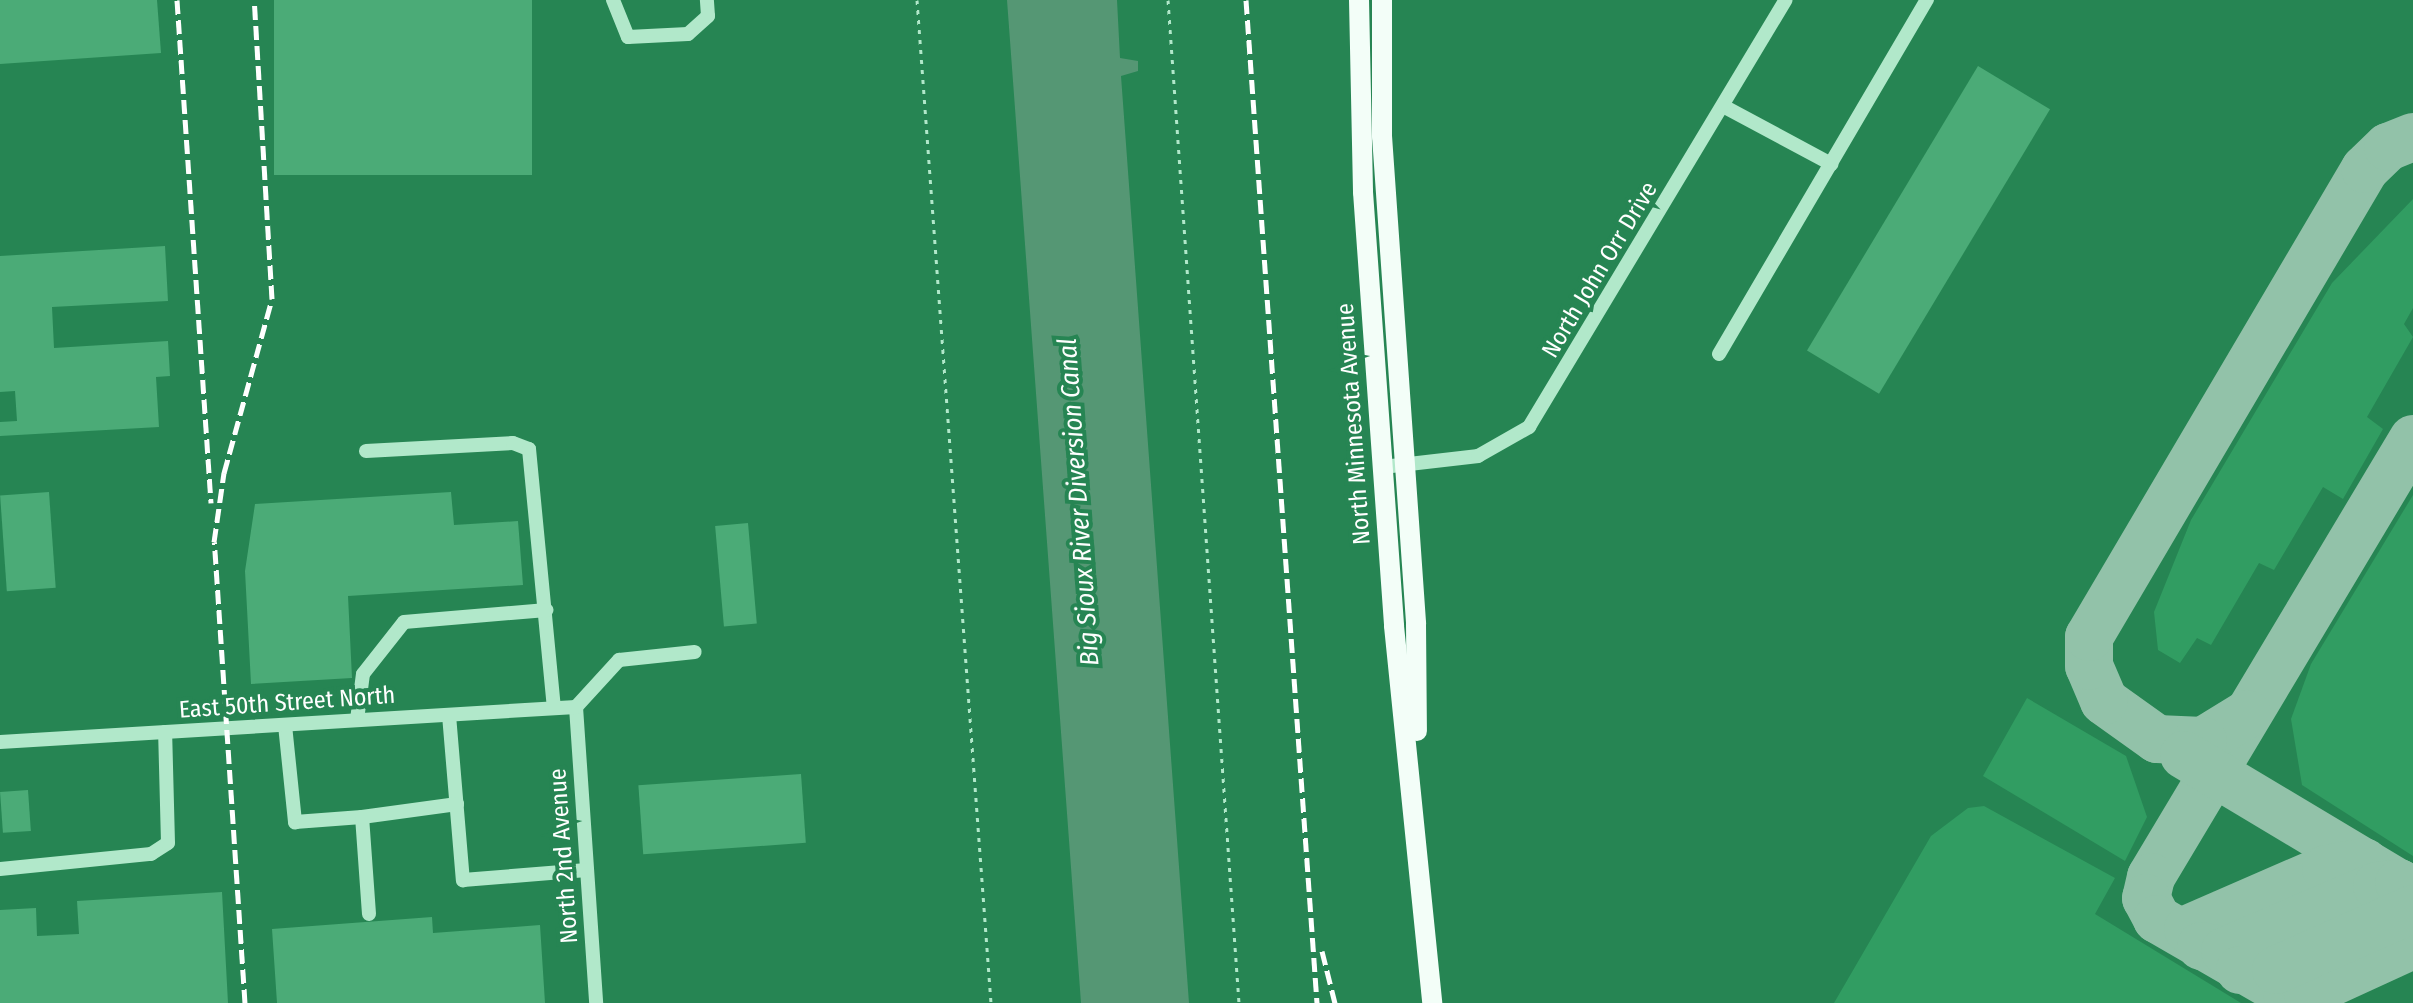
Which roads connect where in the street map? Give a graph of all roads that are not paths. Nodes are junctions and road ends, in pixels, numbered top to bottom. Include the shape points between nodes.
1 (613, 0) edge
2 (707, 0) edge
3 (1359, 0) edge
4 (1382, 0) edge
5 (1786, 0) edge
6 (1927, 0) edge
7 (1723, 106) junction
8 (1831, 164) junction
9 (1719, 354) dead end
10 (366, 451) dead end
11 (1405, 466) junction
12 (1383, 467) junction
13 (546, 610) junction
14 (695, 652) dead end
15 (576, 707) junction
16 (554, 708) junction
17 (449, 715) junction
18 (357, 720) junction
19 (285, 725) junction
20 (165, 732) junction
21 (0, 742) edge
22 (457, 804) junction
23 (362, 817) junction
24 (1417, 843) junction
25 (0, 869) edge
26 (587, 870) junction
27 (369, 914) dead end
28 (596, 1003) edge
29 (1432, 1003) edge

1 - 2 street via 628,37 688,34 708,16
3 - 12 main road, North Minnesota Avenue via 1363,192
4 - 11 main road, North Minnesota Avenue via 1382,136
5 - 7 street, North John Orr Drive
6 - 8 street
7 - 8 street
7 - 11 street, North John Orr Drive via 1529,427 1478,456
8 - 9 street
10 - 13 street via 513,443 529,449
11 - 12 street, North John Orr Drive
11 - 24 main road, North Minnesota Avenue via 1416,624
12 - 24 main road, North Minnesota Avenue
13 - 16 street
13 - 18 street via 404,622 363,674
14 - 15 street via 619,660
15 - 16 street, East 50th Street North
15 - 26 street, North 2nd Avenue
16 - 17 street, East 50th Street North
17 - 18 street, East 50th Street North
17 - 22 street
18 - 19 street, East 50th Street North
19 - 20 street, East 50th Street North
19 - 23 street via 295,822
20 - 21 street, East 50th Street North
20 - 25 street via 168,843 151,854
22 - 23 street
22 - 26 street via 463,880
23 - 27 street
24 - 29 main road, North Minnesota Avenue
26 - 28 street, North 2nd Avenue

